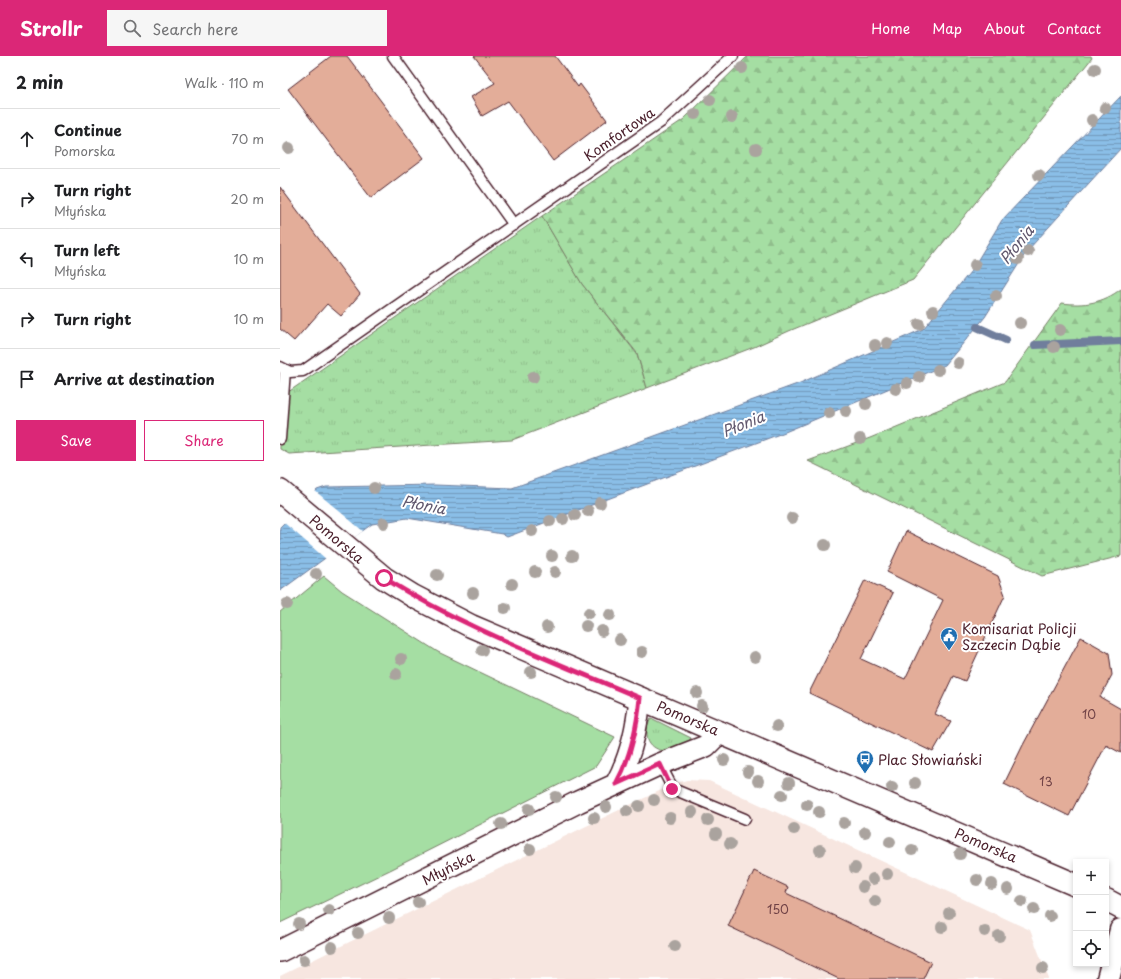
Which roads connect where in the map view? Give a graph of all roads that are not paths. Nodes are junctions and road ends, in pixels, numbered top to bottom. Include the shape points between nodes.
1 (392, 56) edge
2 (733, 56) edge
3 (514, 225) junction
4 (282, 368) edge
5 (280, 439) edge
6 (287, 497) edge
7 (640, 698) junction
8 (720, 732) junction
9 (660, 764) junction
10 (616, 784) junction
11 (744, 819) dead end
12 (1073, 884) edge
13 (1109, 902) edge
14 (1121, 908) edge
15 (1121, 930) edge
16 (280, 951) edge
17 (1108, 979) edge

1 - 3 lane
2 - 3 lane, Komfortowa via 661,122
3 - 4 lane, Komfortowa via 303,371 290,372
4 - 5 lane
6 - 7 street, Pomorska via 384,578 401,589 471,626
7 - 8 street, Pomorska
7 - 10 street via 637,729 627,764
8 - 9 street, Młyńska via 706,746
8 - 12 street, Pomorska
9 - 10 street, Młyńska
9 - 11 lane via 672,789
10 - 16 street, Młyńska
13 - 14 street
15 - 17 street

